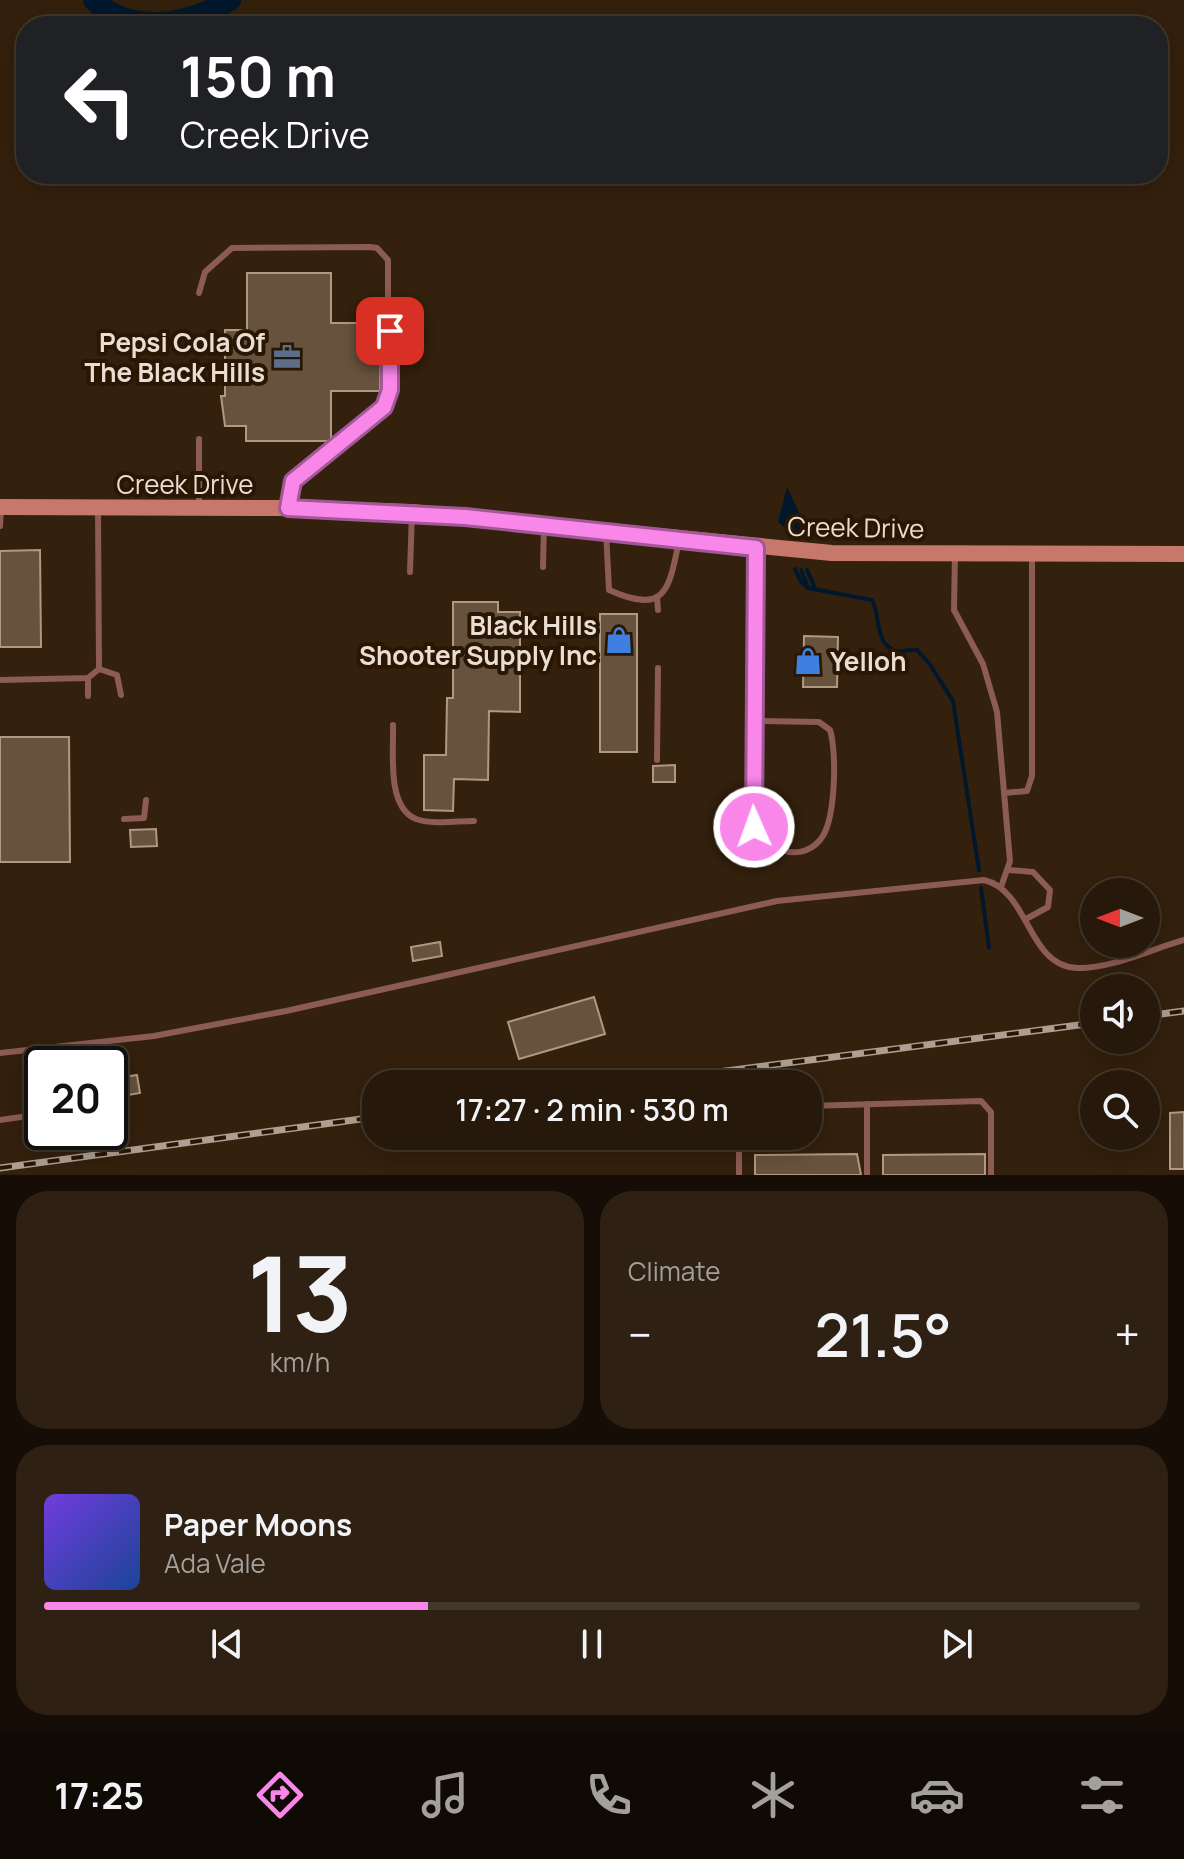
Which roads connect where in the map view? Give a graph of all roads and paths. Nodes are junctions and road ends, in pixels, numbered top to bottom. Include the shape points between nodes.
1 (199, 293) dead end
2 (199, 439) dead end
3 (0, 507) edge
4 (98, 508) junction
5 (199, 508) junction
6 (288, 508) junction
7 (412, 512) junction
8 (544, 524) junction
9 (0, 526) edge
10 (606, 531) junction
11 (679, 541) junction
12 (756, 548) junction
13 (955, 553) junction
14 (1032, 554) junction
15 (1184, 554) edge
16 (543, 567) dead end
17 (410, 572) dead end
18 (657, 597) junction
19 (658, 610) dead end
20 (658, 668) dead end
21 (99, 669) junction
22 (88, 678) junction
23 (0, 680) edge
24 (121, 695) dead end
25 (88, 696) dead end
26 (754, 721) junction
27 (393, 725) dead end
28 (657, 760) dead end
29 (1004, 793) junction
30 (146, 800) dead end
31 (124, 819) dead end
32 (474, 821) dead end
33 (1009, 870) junction
34 (1001, 887) junction
35 (1026, 919) junction
36 (1184, 940) edge
37 (0, 1053) edge
38 (867, 1104) junction
39 (822, 1106) edge
40 (24, 1117) edge
41 (0, 1120) edge
42 (739, 1150) edge
43 (739, 1175) edge
44 (867, 1175) edge
45 (991, 1175) edge

1 - 6 lane via 205,272 232,248 370,247 388,260 388,399 375,416 293,481
2 - 5 lane
3 - 4 street, Creek Drive
3 - 9 lane
4 - 5 street, Creek Drive
4 - 21 lane
5 - 6 street, Creek Drive
6 - 7 street, Creek Drive
7 - 8 street, Creek Drive
7 - 17 lane
8 - 10 street, Creek Drive
8 - 16 lane
10 - 11 street, Creek Drive
10 - 18 lane via 609,590
11 - 12 street, Creek Drive
11 - 18 lane via 669,587
12 - 13 street, Creek Drive
12 - 26 lane
13 - 14 street, Creek Drive
13 - 29 lane via 954,610 990,681
14 - 15 street, Creek Drive
14 - 29 lane via 1032,776 1027,791
18 - 19 lane
20 - 28 lane
21 - 22 lane
21 - 24 lane via 117,675
22 - 23 lane
22 - 25 lane
26 - 26 lane via 754,827 777,849 809,848 823,836 831,816 830,730 819,722
27 - 32 lane via 403,810 417,819
29 - 33 lane
30 - 31 lane via 144,818
33 - 34 lane
33 - 35 lane via 1033,872 1050,890 1048,907
34 - 35 lane
34 - 37 lane via 984,880 777,901 286,1011 154,1036
35 - 36 lane via 1050,957 1067,967 1091,967
38 - 39 lane
38 - 44 lane
38 - 45 lane via 981,1101 991,1112
40 - 41 lane
42 - 43 lane

